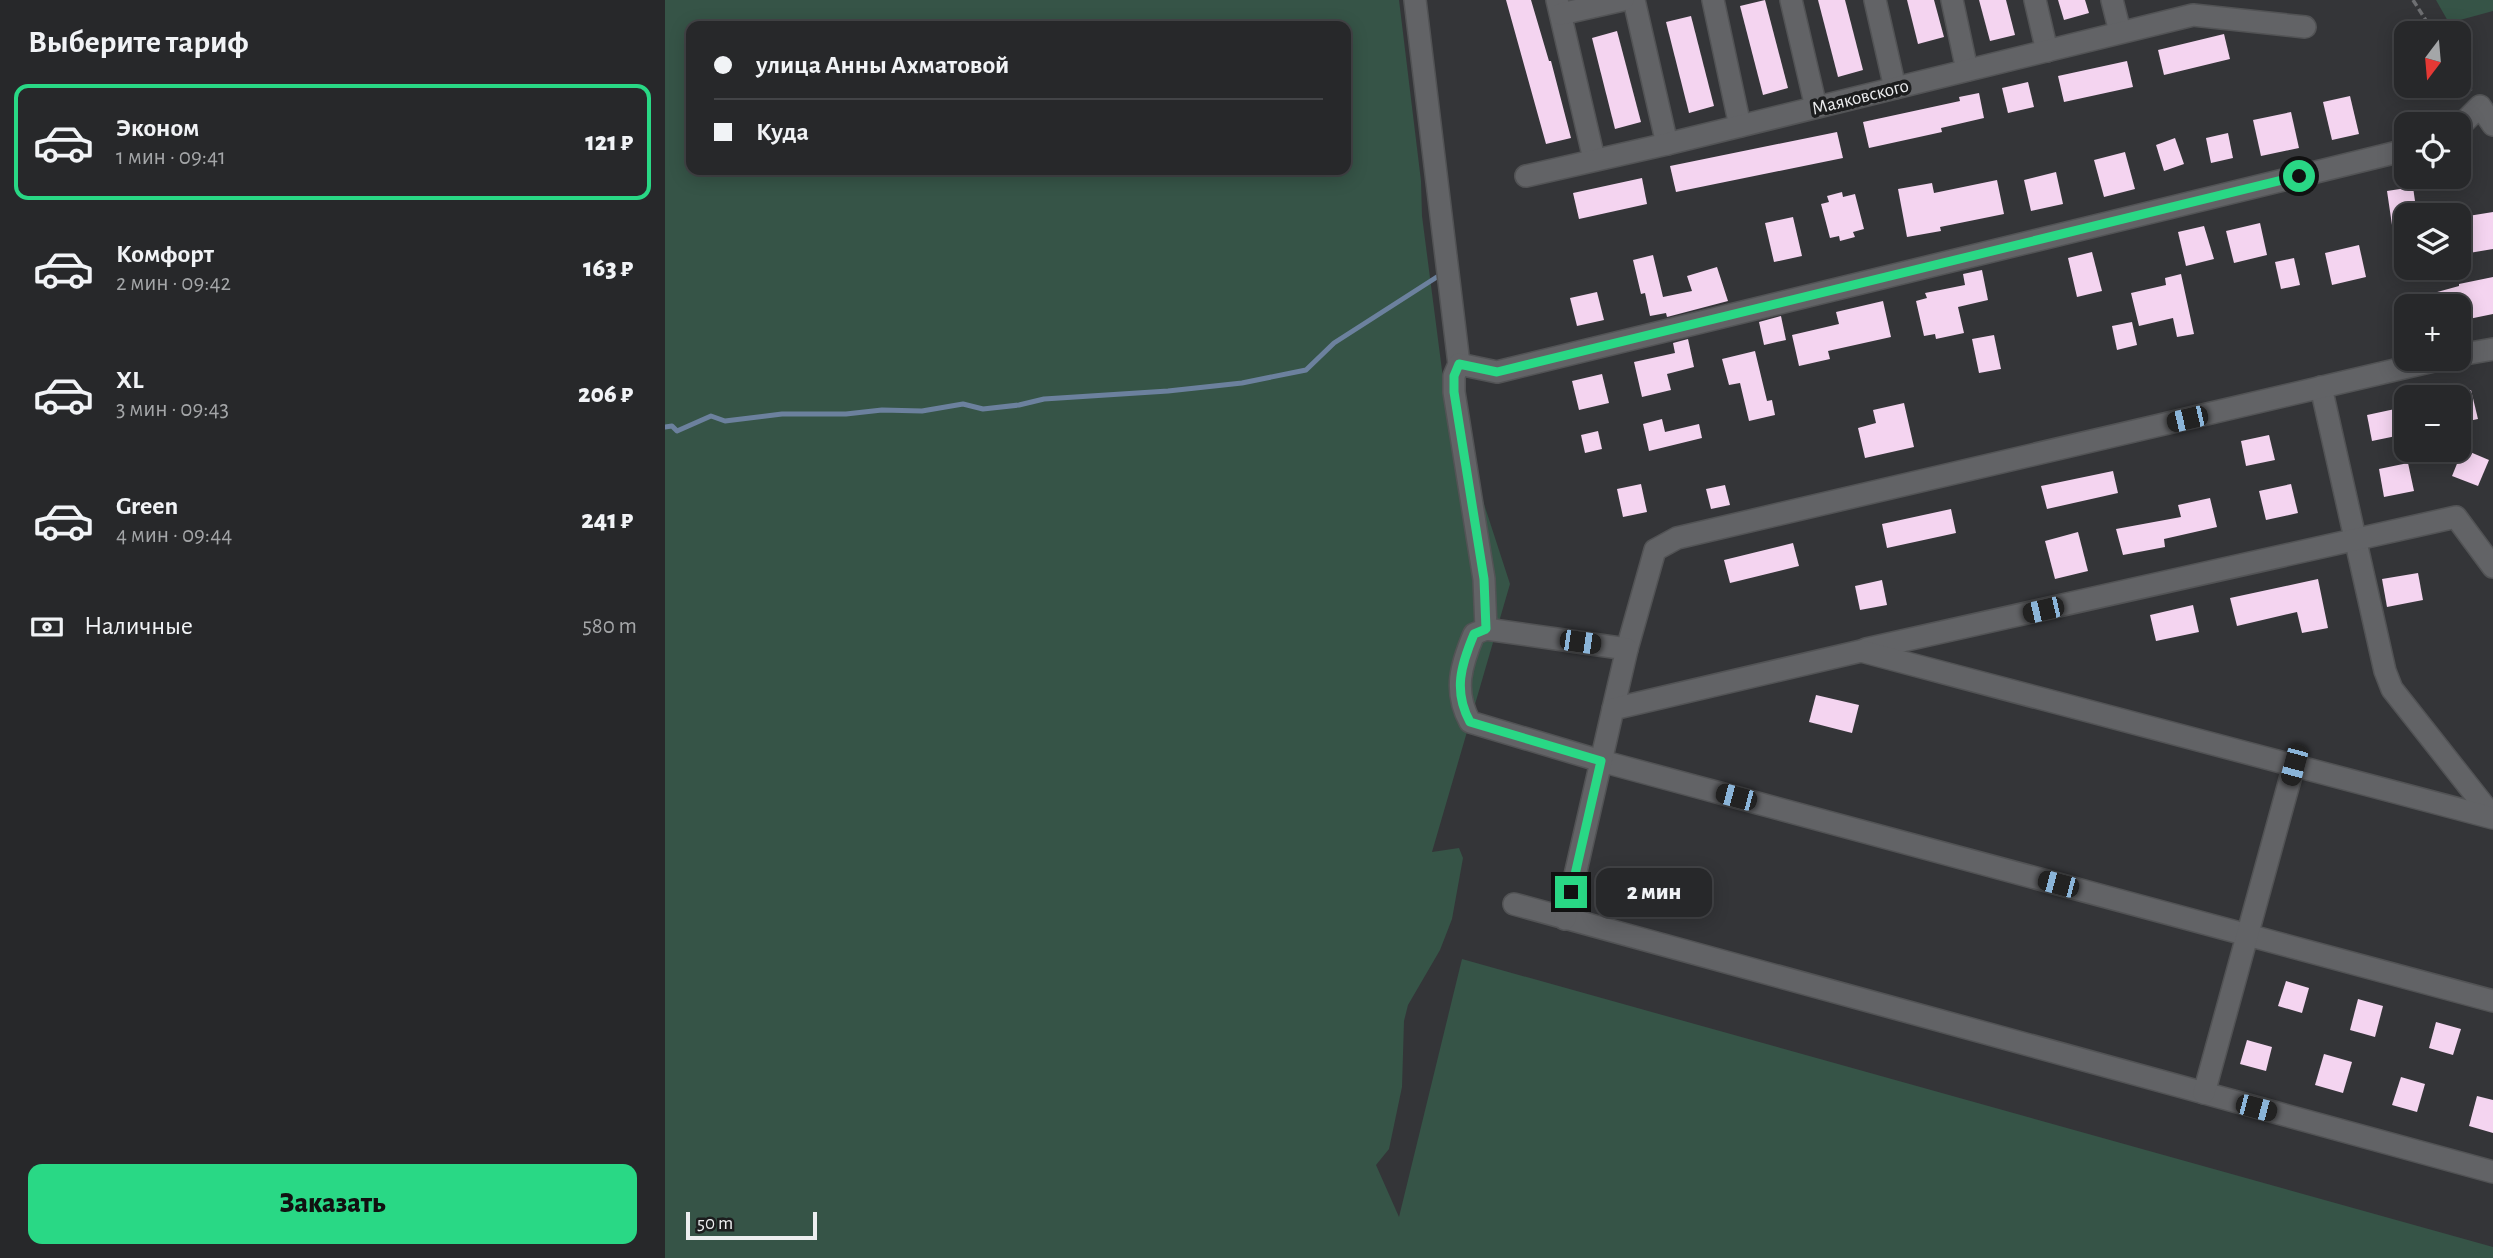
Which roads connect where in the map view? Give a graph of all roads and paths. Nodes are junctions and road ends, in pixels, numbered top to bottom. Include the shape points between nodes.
1 (1415, 0) edge
2 (1623, 0) edge
3 (1634, 0) edge
4 (1713, 0) edge
5 (1791, 0) edge
6 (1875, 0) edge
7 (1952, 0) edge
8 (2035, 0) edge
9 (2112, 0) edge
10 (2413, 0) edge
11 (1559, 7) edge
12 (2191, 7) edge
13 (2426, 21) edge
14 (2305, 27) dead end
15 (2120, 32) junction
16 (2047, 51) junction
17 (1967, 70) junction
18 (1895, 88) junction
19 (1816, 107) junction
20 (2471, 115) edge
21 (2493, 125) edge
22 (1740, 126) junction
23 (1667, 144) junction
24 (2394, 153) edge
25 (1594, 159) junction
26 (1527, 176) dead end
27 (2493, 349) edge
28 (2471, 353) edge
29 (1459, 364) junction
30 (2394, 370) edge
31 (2321, 387) junction
32 (2354, 540) junction
33 (2493, 567) edge
34 (1486, 629) junction
35 (1627, 649) junction
36 (1861, 650) junction
37 (1613, 709) junction
38 (1601, 761) junction
39 (2294, 765) junction
40 (2493, 818) edge
41 (1514, 904) dead end
42 (1565, 919) junction
43 (2246, 934) junction
44 (2493, 1001) edge
45 (2203, 1093) junction
46 (2493, 1172) edge

1 - 29 street
2 - 11 street
3 - 23 street
4 - 22 street
5 - 19 street
6 - 18 street
7 - 17 street
8 - 16 street
9 - 15 street
10 - 13 path
11 - 25 street
12 - 14 street, Маяковского
12 - 15 street, Маяковского
15 - 16 street, Маяковского
16 - 17 street, Маяковского
17 - 18 street, Маяковского
18 - 19 street, Маяковского
19 - 22 street, Маяковского
20 - 21 street via 2480,106
22 - 23 street, Маяковского
23 - 25 street, Маяковского
24 - 29 street via 1497,372
25 - 26 street, Маяковского
27 - 28 street
29 - 34 street via 1454,392 1484,579
30 - 31 street
31 - 32 street
31 - 35 street via 1677,538 1655,550
32 - 33 street via 2456,517
32 - 36 street
32 - 40 street via 2392,689
34 - 35 street
34 - 38 street via 1474,634 1460,681 1462,707 1470,722
35 - 37 street
36 - 37 street
36 - 39 street
37 - 38 street
38 - 42 street
38 - 43 street
39 - 40 street
39 - 43 street
41 - 42 street
42 - 45 street
43 - 44 street
43 - 45 street
45 - 46 street

